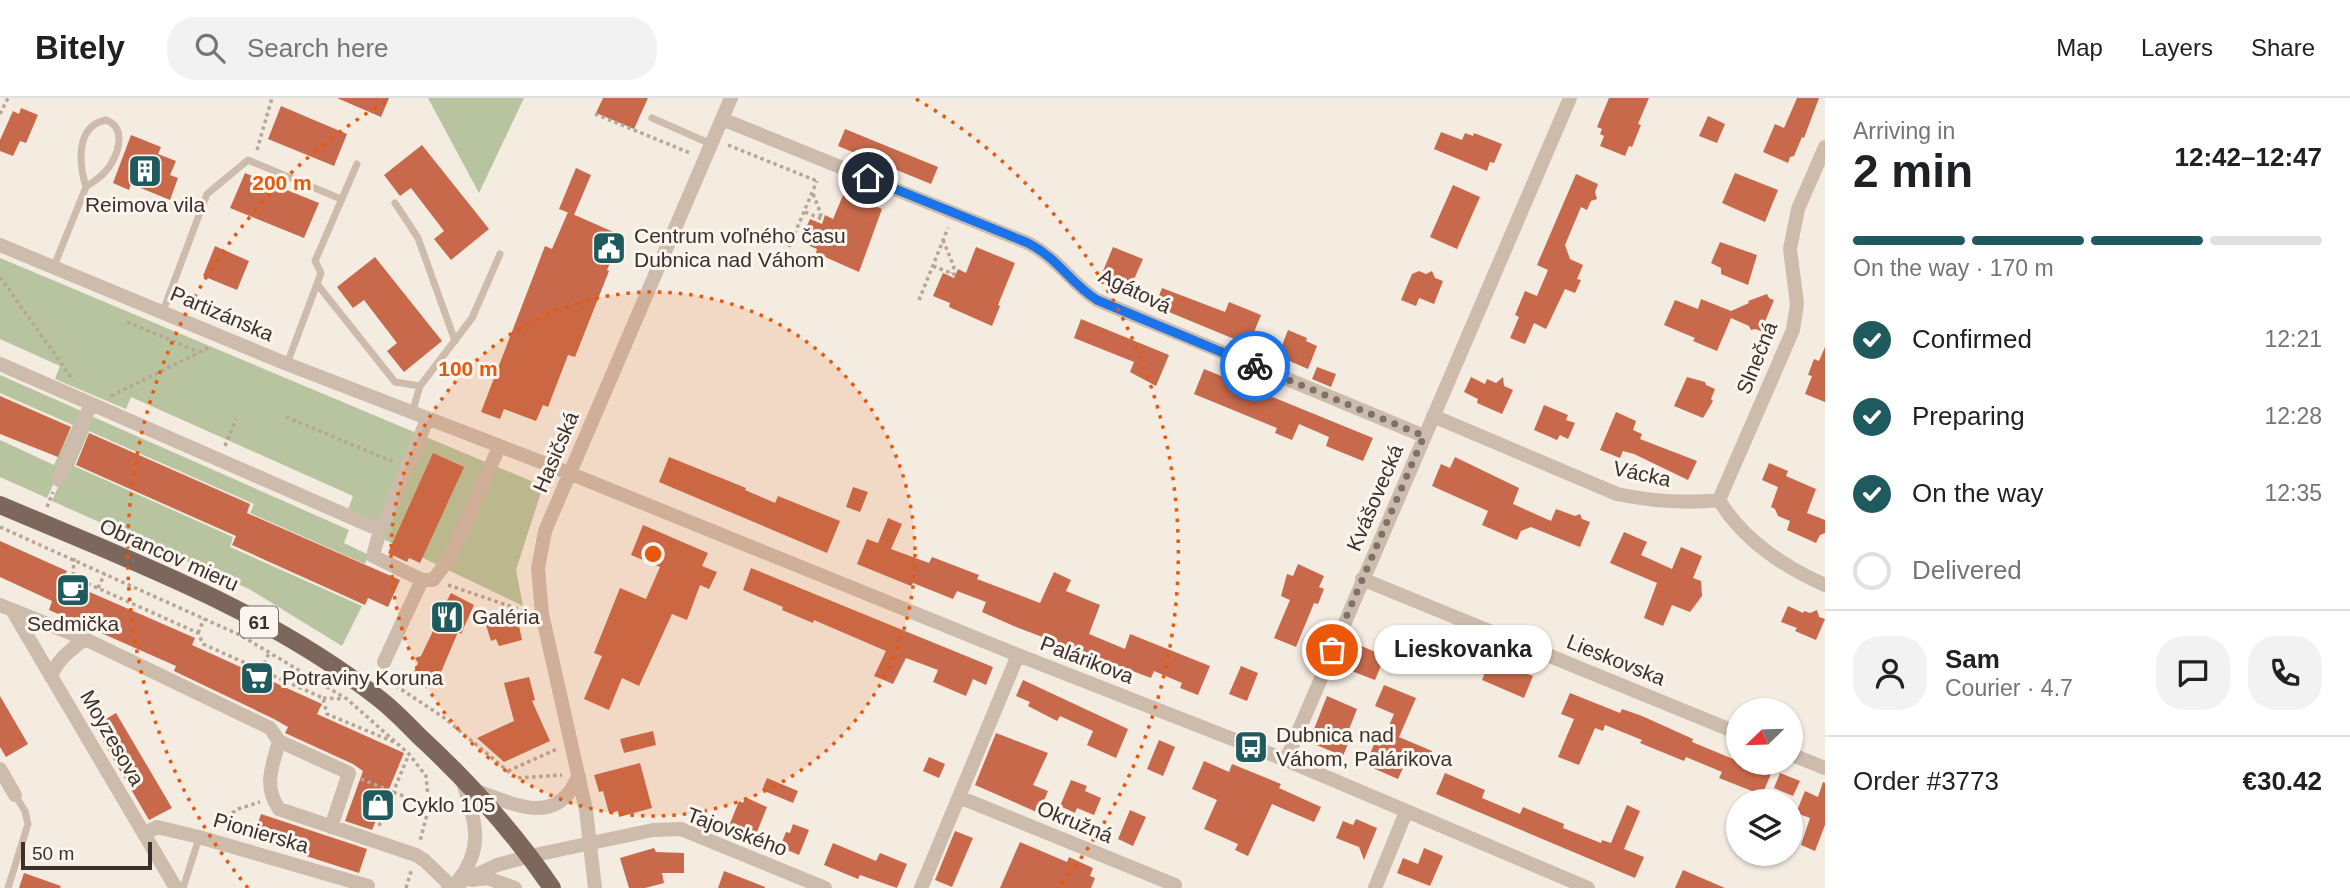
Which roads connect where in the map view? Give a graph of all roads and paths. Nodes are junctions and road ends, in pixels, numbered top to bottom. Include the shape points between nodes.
1 (8, 98) edge
2 (272, 98) edge
3 (1570, 98) edge
4 (729, 99) edge
5 (0, 114) edge
6 (595, 114) dead end
7 (652, 118) dead end
8 (722, 118) junction
9 (719, 144) junction
10 (1825, 147) edge
11 (705, 160) junction
12 (253, 162) junction
13 (357, 164) dead end
14 (822, 170) dead end
15 (817, 181) junction
16 (86, 187) junction
17 (813, 192) junction
18 (341, 199) junction
19 (396, 203) dead end
20 (804, 212) junction
21 (950, 222) dead end
22 (943, 240) junction
23 (0, 245) edge
24 (789, 247) dead end
25 (500, 254) dead end
26 (54, 266) junction
27 (933, 266) junction
28 (0, 277) edge
29 (317, 284) junction
30 (919, 300) dead end
31 (163, 311) junction
32 (127, 322) dead end
33 (219, 336) junction
34 (455, 341) junction
35 (199, 352) junction
36 (0, 364) edge
37 (287, 364) junction
38 (420, 386) junction
39 (92, 404) junction
40 (412, 414) junction
41 (1433, 416) junction
42 (286, 417) dead end
43 (236, 419) dead end
44 (427, 420) junction
45 (1424, 436) junction
46 (499, 447) junction
47 (219, 460) junction
48 (407, 468) junction
49 (570, 474) junction
50 (59, 480) dead end
51 (1719, 500) junction
52 (0, 505) edge
53 (0, 527) edge
54 (380, 530) junction
55 (74, 558) junction
56 (105, 573) junction
57 (1363, 579) junction
58 (427, 580) junction
59 (1825, 585) edge
60 (98, 588) junction
61 (6, 607) edge
62 (530, 613) dead end
63 (205, 619) junction
64 (198, 633) junction
65 (85, 639) junction
66 (269, 653) junction
67 (1018, 655) junction
68 (381, 668) joint
69 (261, 670) junction
70 (51, 677) junction
71 (323, 698) junction
72 (347, 699) junction
73 (1726, 728) edge
74 (279, 741) junction
75 (399, 744) junction
76 (557, 749) dead end
77 (409, 754) junction
78 (1803, 759) edge
79 (1286, 761) junction
80 (560, 762) dead end
81 (1825, 768) edge
82 (0, 769) edge
83 (508, 771) junction
84 (460, 774) junction
85 (579, 776) junction
86 (367, 782) dead end
87 (477, 791) junction
88 (392, 792) junction
89 (15, 795) joint
90 (959, 797) junction
91 (271, 798) junction
92 (429, 807) junction
93 (1406, 812) junction
94 (331, 827) junction
95 (144, 834) junction
96 (199, 837) junction
97 (373, 841) junction
98 (591, 844) junction
99 (416, 855) junction
100 (530, 856) junction
101 (452, 885) edge
102 (1175, 885) dead end
103 (1578, 886) edge
104 (367, 887) edge
105 (8, 888) edge
106 (176, 888) edge
107 (183, 888) edge
108 (406, 888) edge
109 (515, 888) edge
110 (552, 888) edge
111 (595, 888) edge
112 (825, 888) edge
113 (921, 888) edge
114 (1375, 888) edge

1 - 5 path
2 - 12 path
3 - 41 street, Kvášovecká
4 - 8 street, Hasičská
6 - 11 path
7 - 9 lane
8 - 9 street, Hasičská
8 - 45 street, Agátová via 1028,243 1049,255 1097,300
9 - 11 street, Hasičská
9 - 15 path
10 - 51 street, Slnečná via 1798,209 1790,249 1797,304 1793,330
11 - 49 street, Hasičská
12 - 18 lane
12 - 31 lane via 248,160 207,194
13 - 18 lane
14 - 15 path
15 - 17 path
16 - 16 lane via 79,155 88,129 96,121 113,122 120,138 111,164
16 - 26 lane
17 - 20 path
17 - 20 path via 821,219
18 - 29 lane via 315,261 321,273
19 - 34 lane via 418,238
20 - 24 path
21 - 22 path
22 - 27 path
22 - 27 path via 954,274
23 - 26 street, Partizánska
25 - 34 lane via 472,318
26 - 31 street, Partizánska
27 - 30 path
28 - 39 path
29 - 37 lane
29 - 38 lane via 395,382
31 - 33 street, Partizánska
32 - 35 path
33 - 35 path via 214,345
33 - 37 street, Partizánska
34 - 38 lane
35 - 39 path
36 - 39 street
37 - 40 street, Partizánska
38 - 40 lane
39 - 47 street
39 - 50 street
40 - 44 street, Partizánska
41 - 45 street, Kvášovecká
41 - 51 street, Vácka via 1617,494 1680,502
42 - 48 path
43 - 47 path
44 - 46 street, Partizánska
44 - 48 street
45 - 57 street, Kvášovecká
46 - 49 street, Partizánska
46 - 58 street via 450,558
47 - 54 street
48 - 54 street
49 - 67 street, Palárikova
49 - 85 street, Hasičská via 545,531 538,568 542,614
51 - 59 street via 1730,519 1752,539 1804,576
52 - 84 main road, Obrancov mieru / 61 via 186,586 305,648 380,699
53 - 55 path
54 - 58 street via 373,556
55 - 56 path
55 - 60 path via 73,577
56 - 60 path
56 - 63 path
57 - 73 street, Lieskovska
57 - 79 street, Kvášovecká
58 - 62 path
58 - 68 street
60 - 64 path
61 - 65 street
61 - 70 street, Moyzesova
63 - 64 path
63 - 66 path
64 - 69 path via 203,644
65 - 70 street via 66,653
65 - 74 street via 270,728
66 - 69 path
66 - 72 path
67 - 79 street, Palárikova
67 - 90 street
68 - 83 path
69 - 71 path
70 - 95 street, Moyzesova
71 - 72 path
71 - 75 path via 327,713
72 - 75 path
74 - 91 street via 269,787
74 - 94 street via 349,773
75 - 77 path
76 - 83 path
77 - 88 path
77 - 92 path via 426,776
78 - 81 street
79 - 93 street, Palárikova
80 - 83 path via 563,776 516,778
82 - 89 street
84 - 87 main road, Obrancov mieru / 61
84 - 101 street via 476,846 469,866
85 - 87 street via 567,796 553,806 524,807
85 - 98 street, Hasičská
86 - 88 path
87 - 100 main road, Obrancov mieru / 61
88 - 92 path
88 - 97 path
89 - 105 lane via 27,824
90 - 102 street, Okružná
90 - 113 street
91 - 94 street via 279,809
91 - 96 path via 238,809
92 - 99 path
93 - 103 street, Palárikova
93 - 114 street
94 - 97 street
95 - 96 street, Pionierska via 157,827
95 - 106 street, Moyzesova
96 - 104 street, Pionierska
96 - 107 lane
97 - 99 street
98 - 100 street, Tajovského
98 - 111 street, Hasičská
98 - 112 street, Tajovského via 653,830 681,829
99 - 101 street
99 - 108 path
100 - 101 street
100 - 110 main road, Obrancov mieru / 61
101 - 109 street via 487,878

